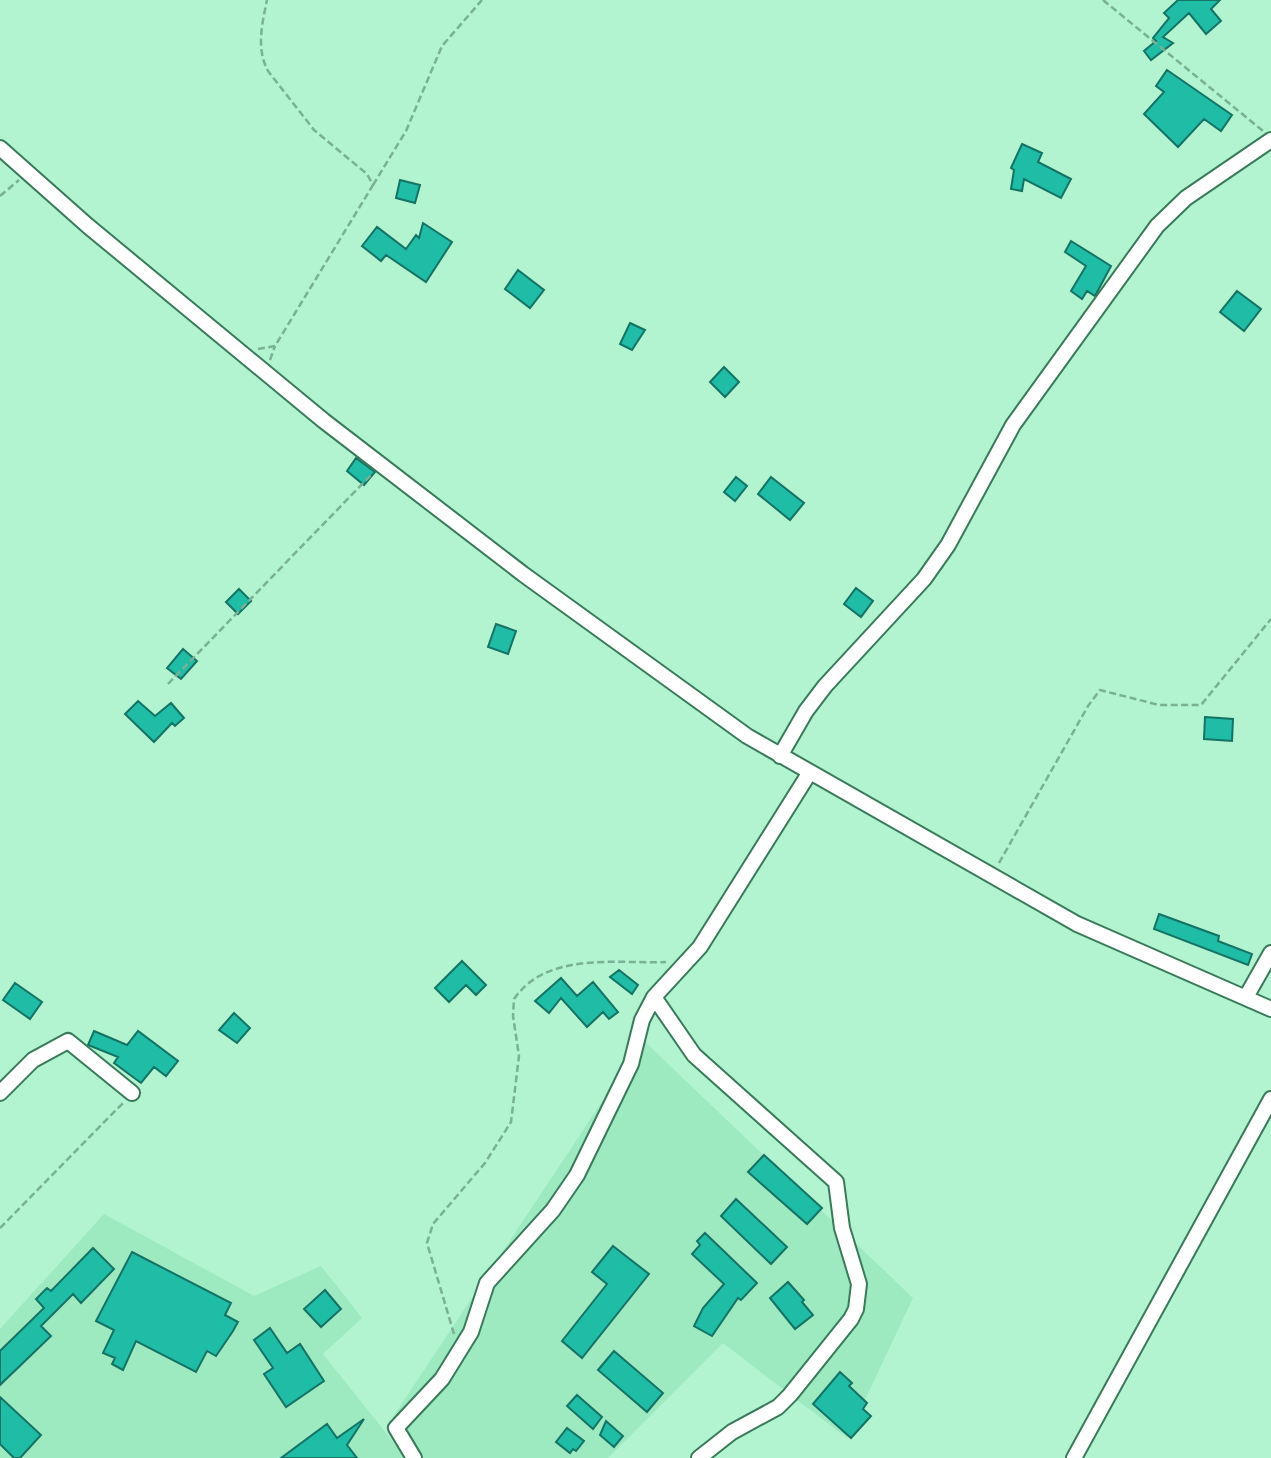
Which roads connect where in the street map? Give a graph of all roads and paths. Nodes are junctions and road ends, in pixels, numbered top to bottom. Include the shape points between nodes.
1 (267, 0) edge
2 (482, 0) edge
3 (1102, 0) edge
4 (1271, 139) edge
5 (0, 148) edge
6 (28, 173) junction
7 (373, 185) junction
8 (0, 196) edge
9 (234, 349) junction
10 (382, 464) junction
11 (1271, 619) edge
12 (168, 684) dead end
13 (780, 756) junction
14 (810, 772) junction
15 (992, 875) junction
16 (1271, 953) edge
17 (687, 961) junction
18 (1247, 996) junction
19 (654, 998) junction
20 (1271, 1009) edge
21 (0, 1093) edge
22 (132, 1093) joint
23 (1271, 1099) edge
24 (0, 1228) edge
25 (454, 1334) dead end
26 (414, 1458) edge
27 (699, 1458) edge
28 (1074, 1458) edge

1 - 7 path via 260,40 262,61 314,130 367,174
2 - 7 path via 442,46 406,131
3 - 4 path
4 - 13 street via 1186,198 1157,226 1020,414 948,545 924,579 825,686
5 - 6 street
6 - 8 path
6 - 9 street
7 - 9 path via 275,346
9 - 10 street
10 - 12 path
10 - 13 street via 523,574
11 - 15 path via 1201,705 1159,705 1100,690
13 - 14 street
14 - 15 street
14 - 17 street
15 - 18 street via 1077,924
16 - 18 street
17 - 19 street
17 - 25 path via 574,964 534,980 514,999 519,1056 511,1122 485,1163 441,1213 427,1243
18 - 20 street
19 - 26 street via 642,1020 631,1064 577,1175 554,1210 487,1283 471,1332 442,1379 396,1428
19 - 27 street via 695,1055 836,1182 842,1228 859,1284 851,1319 790,1395
21 - 22 street via 33,1060 68,1041
22 - 24 path
23 - 28 street

